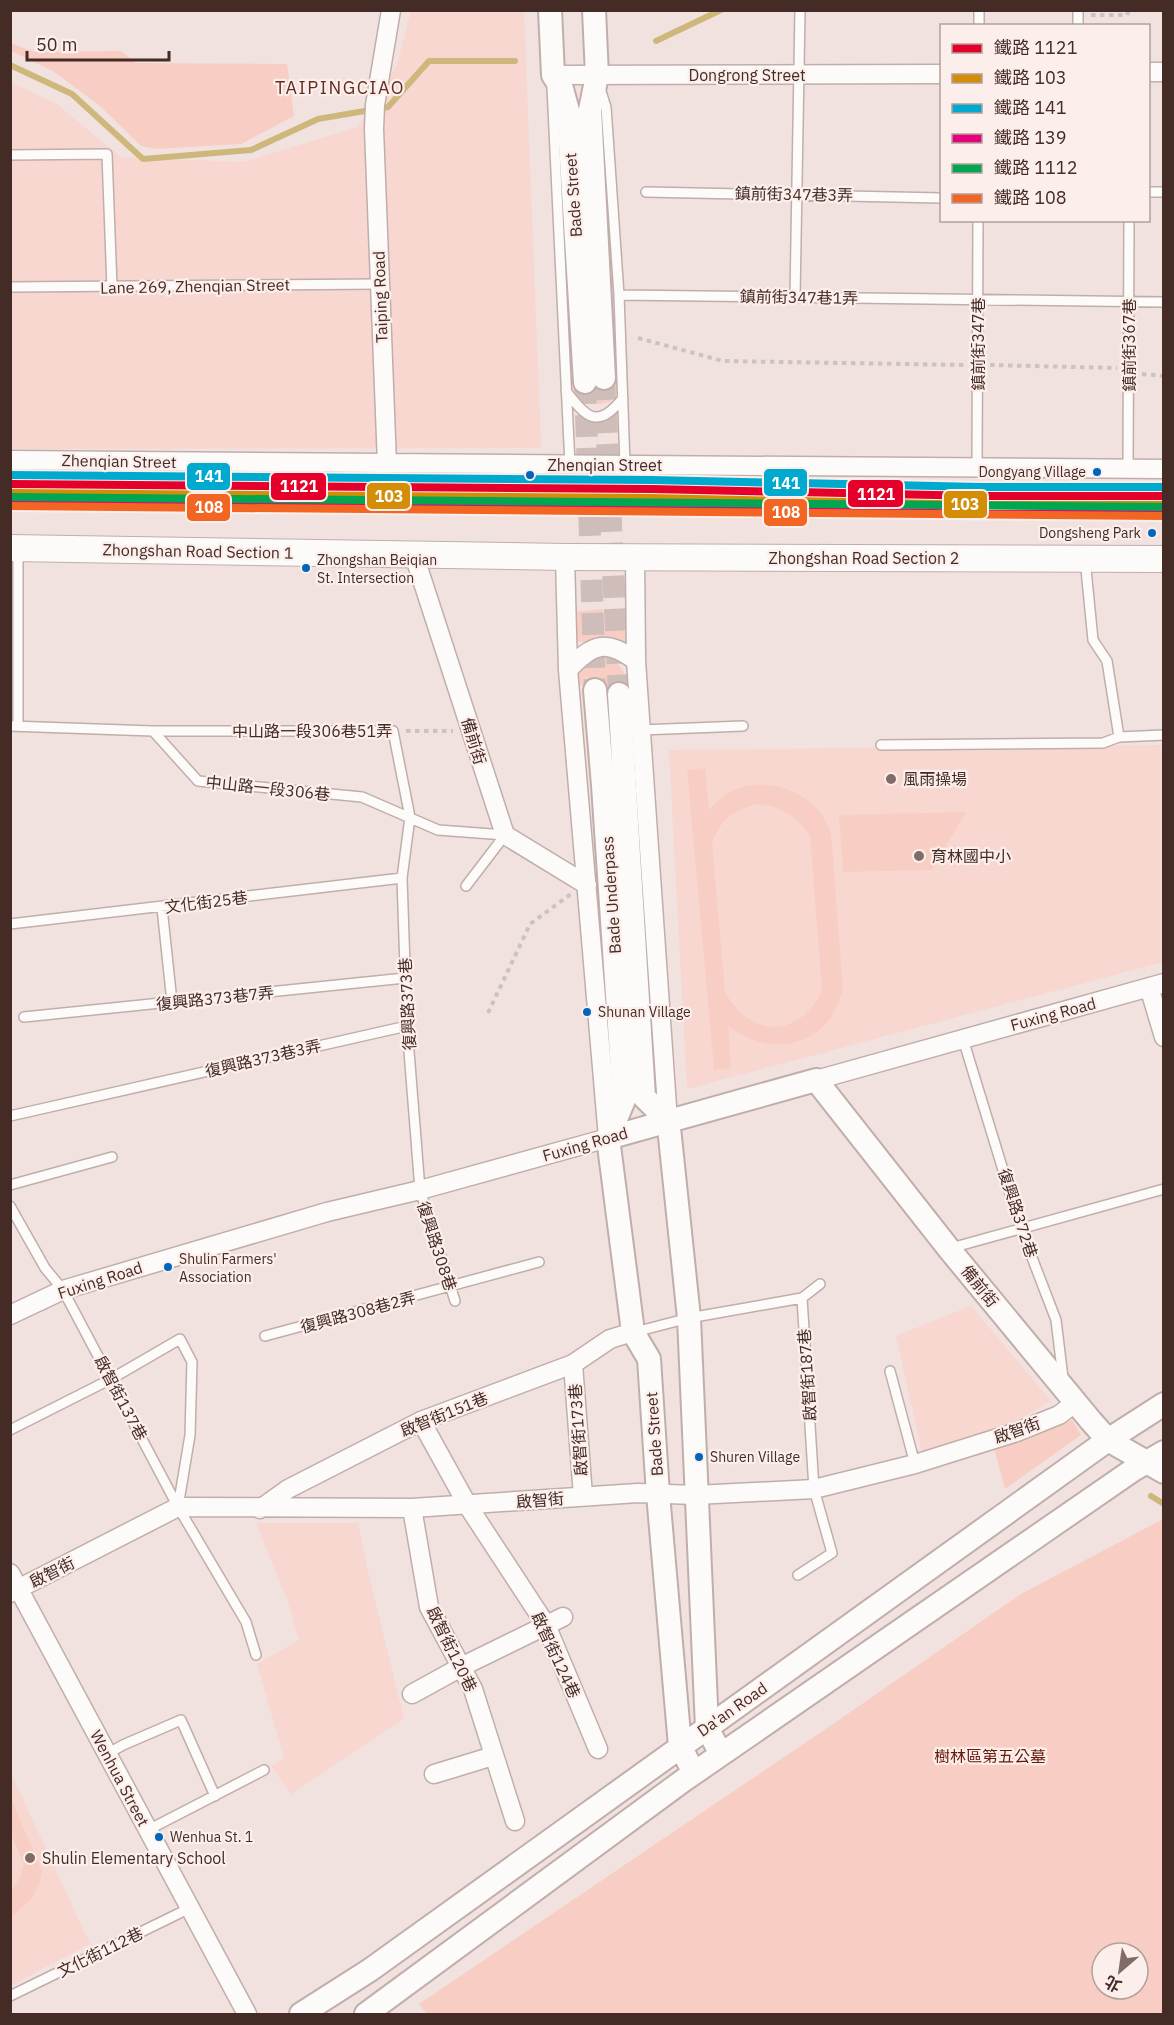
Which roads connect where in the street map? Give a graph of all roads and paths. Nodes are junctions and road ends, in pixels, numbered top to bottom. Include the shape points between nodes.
1 (391, 10) edge
2 (550, 10) edge
3 (594, 10) edge
4 (800, 10) edge
5 (1129, 10) edge
6 (1078, 17) edge
7 (940, 74) edge
8 (553, 75) junction
9 (798, 75) junction
10 (597, 76) junction
11 (579, 111) junction
12 (10, 155) edge
13 (646, 192) dead end
14 (796, 194) junction
15 (940, 198) edge
16 (978, 222) edge
17 (1129, 222) edge
18 (380, 284) junction
19 (10, 287) edge
20 (112, 287) junction
21 (619, 295) junction
22 (795, 297) junction
23 (978, 299) junction
24 (1129, 302) junction
25 (1164, 302) edge
26 (638, 338) dead end
27 (978, 365) junction
28 (1129, 368) junction
29 (1164, 375) edge
30 (585, 384) junction
31 (623, 398) junction
32 (10, 460) edge
33 (387, 464) junction
34 (570, 465) junction
35 (625, 465) junction
36 (977, 468) junction
37 (1128, 469) junction
38 (1164, 469) edge
39 (14, 548) edge
40 (414, 555) junction
41 (565, 557) junction
42 (635, 557) junction
43 (1085, 559) junction
44 (1164, 559) edge
45 (636, 661) junction
46 (568, 670) junction
47 (595, 690) tunnel mouth
48 (619, 694) tunnel mouth
49 (14, 726) edge
50 (743, 726) dead end
51 (393, 730) junction
52 (641, 730) junction
53 (153, 731) junction
54 (471, 731) junction
55 (1164, 735) edge
56 (1119, 737) junction
57 (881, 745) dead end
58 (410, 817) junction
59 (505, 835) junction
60 (402, 878) junction
61 (587, 885) junction
62 (466, 886) dead end
63 (162, 908) junction
64 (10, 924) edge
65 (405, 978) junction
66 (1156, 985) edge
67 (172, 1002) junction
68 (488, 1013) dead end
69 (24, 1017) dead end
70 (407, 1026) junction
71 (1164, 1037) edge
72 (963, 1039) junction
73 (816, 1080) junction
74 (634, 1098) junction
75 (10, 1116) edge
76 (668, 1121) junction
77 (608, 1138) junction
78 (112, 1157) dead end
79 (10, 1185) edge
80 (420, 1190) junction
81 (1164, 1190) edge
82 (10, 1206) edge
83 (1021, 1229) junction
84 (949, 1249) junction
85 (539, 1262) dead end
86 (820, 1284) dead end
87 (450, 1287) junction
88 (63, 1290) junction
89 (802, 1298) junction
90 (455, 1301) dead end
91 (10, 1315) edge
92 (689, 1318) junction
93 (633, 1332) junction
94 (266, 1336) dead end
95 (573, 1364) junction
96 (890, 1371) dead end
97 (111, 1379) junction
98 (1070, 1395) junction
99 (1164, 1404) edge
100 (421, 1421) junction
101 (10, 1430) edge
102 (1108, 1440) junction
103 (1158, 1462) edge
104 (915, 1464) junction
105 (814, 1489) junction
106 (658, 1494) junction
107 (696, 1495) junction
108 (583, 1496) junction
109 (468, 1506) junction
110 (178, 1507) junction
111 (260, 1509) junction
112 (412, 1509) junction
113 (798, 1575) dead end
114 (13, 1584) edge
115 (563, 1617) dead end
116 (546, 1625) junction
117 (256, 1655) dead end
118 (461, 1667) junction
119 (412, 1694) dead end
120 (707, 1728) junction
121 (680, 1746) junction
122 (598, 1749) dead end
123 (107, 1754) junction
124 (721, 1754) junction
125 (493, 1756) junction
126 (264, 1770) dead end
127 (694, 1773) junction
128 (434, 1774) dead end
129 (215, 1796) junction
130 (515, 1821) dead end
131 (148, 1830) junction
132 (190, 1908) junction
133 (10, 1996) edge
134 (248, 2014) edge
135 (301, 2014) edge
136 (366, 2014) edge

1 - 18 street, Taiping Road via 374,129
2 - 8 street, Bade Street
3 - 10 street, Bade Street
4 - 9 lane
5 - 6 path via 1127,15
7 - 9 street, Dongrong Street
8 - 10 street, Dongrong Street
8 - 11 street, Bade Street
8 - 30 lane
9 - 10 street, Dongrong Street
9 - 14 lane
10 - 11 street, Bade Street
10 - 21 lane via 606,107
11 - 30 street, Bade Street
12 - 20 lane via 107,154
13 - 14 lane, 鎮前街347巷3弄
14 - 15 lane, 鎮前街347巷3弄
14 - 22 lane
16 - 23 lane, 鎮前街347巷
17 - 24 lane, 鎮前街367巷
18 - 20 lane, Lane 269, Zhenqian Street
18 - 33 street, Taiping Road
19 - 20 lane, Lane 269, Zhenqian Street
21 - 22 lane, 鎮前街347巷1弄
21 - 31 lane
22 - 23 lane, 鎮前街347巷1弄
23 - 24 lane, 鎮前街347巷1弄
23 - 27 lane, 鎮前街347巷
24 - 25 lane, 鎮前街347巷1弄
24 - 28 lane, 鎮前街367巷
26 - 27 path via 723,361
27 - 28 path
27 - 36 lane, 鎮前街347巷
28 - 29 path via 1146,375
28 - 37 lane, 鎮前街367巷
30 - 31 lane via 579,408 588,416 604,417
30 - 34 lane
31 - 35 lane
32 - 33 street, Zhenqian Street
33 - 34 street, Zhenqian Street
34 - 35 street, Zhenqian Street
35 - 36 street, Zhenqian Street
36 - 37 street, Zhenqian Street
37 - 38 street, Zhenqian Street
39 - 40 main road, Zhongshan Road Section 1
39 - 49 lane
40 - 41 main road, Zhongshan Road Section 1
40 - 54 street, 備前街
41 - 42 main road, Zhongshan Road Section 2
41 - 46 street
42 - 43 main road, Zhongshan Road Section 2
42 - 45 street
43 - 44 main road, Zhongshan Road Section 2
43 - 56 lane via 1093,640 1107,661
45 - 46 street via 618,648 594,648
45 - 52 street
46 - 61 street
47 - 74 street, Bade Underpass
48 - 74 street, Bade Underpass
49 - 53 lane
50 - 52 lane
51 - 53 lane, 中山路一段306巷51弄
51 - 54 path, 中山路一段306巷51弄
51 - 58 lane, 復興路373巷
52 - 76 street
53 - 58 lane, 中山路一段306巷 via 198,781 362,797
54 - 59 street, 備前街
55 - 56 lane
56 - 57 lane via 1103,743
58 - 59 lane, 中山路一段306巷 via 438,830
58 - 60 lane, 復興路373巷
59 - 61 street
59 - 62 lane
60 - 63 lane, 文化街25巷
60 - 65 lane, 復興路373巷
61 - 68 path via 530,924
61 - 77 street
63 - 64 lane, 文化街25巷
63 - 67 lane
65 - 67 lane, 復興路373巷7弄
65 - 70 lane, 復興路373巷
66 - 71 street
66 - 72 street, Fuxing Road
67 - 69 lane, 復興路373巷7弄
70 - 75 lane, 復興路373巷3弄
70 - 80 lane, 復興路373巷
72 - 73 street, Fuxing Road
72 - 83 lane, 復興路372巷
73 - 76 street, Fuxing Road
73 - 84 street, 備前街
74 - 76 street
74 - 77 street
76 - 77 street, Fuxing Road
76 - 92 street
77 - 80 street, Fuxing Road
77 - 93 street, Bade Street
78 - 79 lane
80 - 87 lane, 復興路308巷
80 - 88 street, Fuxing Road via 327,1212
81 - 83 lane
82 - 88 lane, 啟智街137巷 via 45,1268
83 - 84 lane
83 - 98 lane, 復興路372巷 via 1056,1320
84 - 98 street, 備前街
85 - 87 lane, 復興路308巷2弄
86 - 89 lane
87 - 90 lane, 復興路308巷
87 - 94 lane, 復興路308巷2弄
88 - 91 street, Fuxing Road
88 - 97 lane, 啟智街137巷
89 - 92 lane
89 - 105 lane, 啟智街187巷
92 - 93 lane
92 - 107 street
93 - 95 street, 啟智街151巷 via 610,1339
93 - 106 street, Bade Street via 649,1359
95 - 100 street, 啟智街151巷
95 - 108 street, 啟智街173巷
96 - 104 lane
97 - 101 lane
97 - 110 lane, 啟智街137巷
97 - 110 lane via 180,1339 192,1362 190,1435
98 - 102 street, 備前街
98 - 104 street, 啟智街 via 1059,1415
99 - 102 street, Da'an Road
100 - 109 street, 啟智街124巷
100 - 111 street, 啟智街151巷 via 288,1489
102 - 103 street, 備前街
102 - 120 street, Da'an Road
103 - 124 street, Da'an Road
104 - 105 street, 啟智街
105 - 107 street, 啟智街
105 - 113 lane, 啟智街187巷 via 832,1552
106 - 107 street, 啟智街
106 - 108 street, 啟智街
106 - 121 street, Bade Street
107 - 120 street
108 - 109 street, 啟智街
109 - 112 street, 啟智街
109 - 116 street, 啟智街124巷
110 - 111 street, 啟智街
110 - 114 street, 啟智街
110 - 117 lane, 啟智街137巷 via 246,1622
111 - 112 street, 啟智街
112 - 118 street, 啟智街120巷 via 429,1607
114 - 123 street, Wenhua Street
115 - 116 street
116 - 118 street
116 - 122 street, 啟智街124巷
118 - 119 street
118 - 125 street, 啟智街120巷 via 474,1689
120 - 121 street, Da'an Road
120 - 124 street
121 - 127 street, Bade Street
121 - 135 street, Da'an Road via 370,1970
123 - 129 lane via 181,1720
123 - 131 street, Wenhua Street
124 - 127 street, Da'an Road
125 - 128 street
125 - 130 street, 啟智街120巷
126 - 129 lane
127 - 136 street, Da'an Road
129 - 131 lane
131 - 132 street, Wenhua Street
132 - 133 lane, 文化街112巷
132 - 134 street, Wenhua Street

